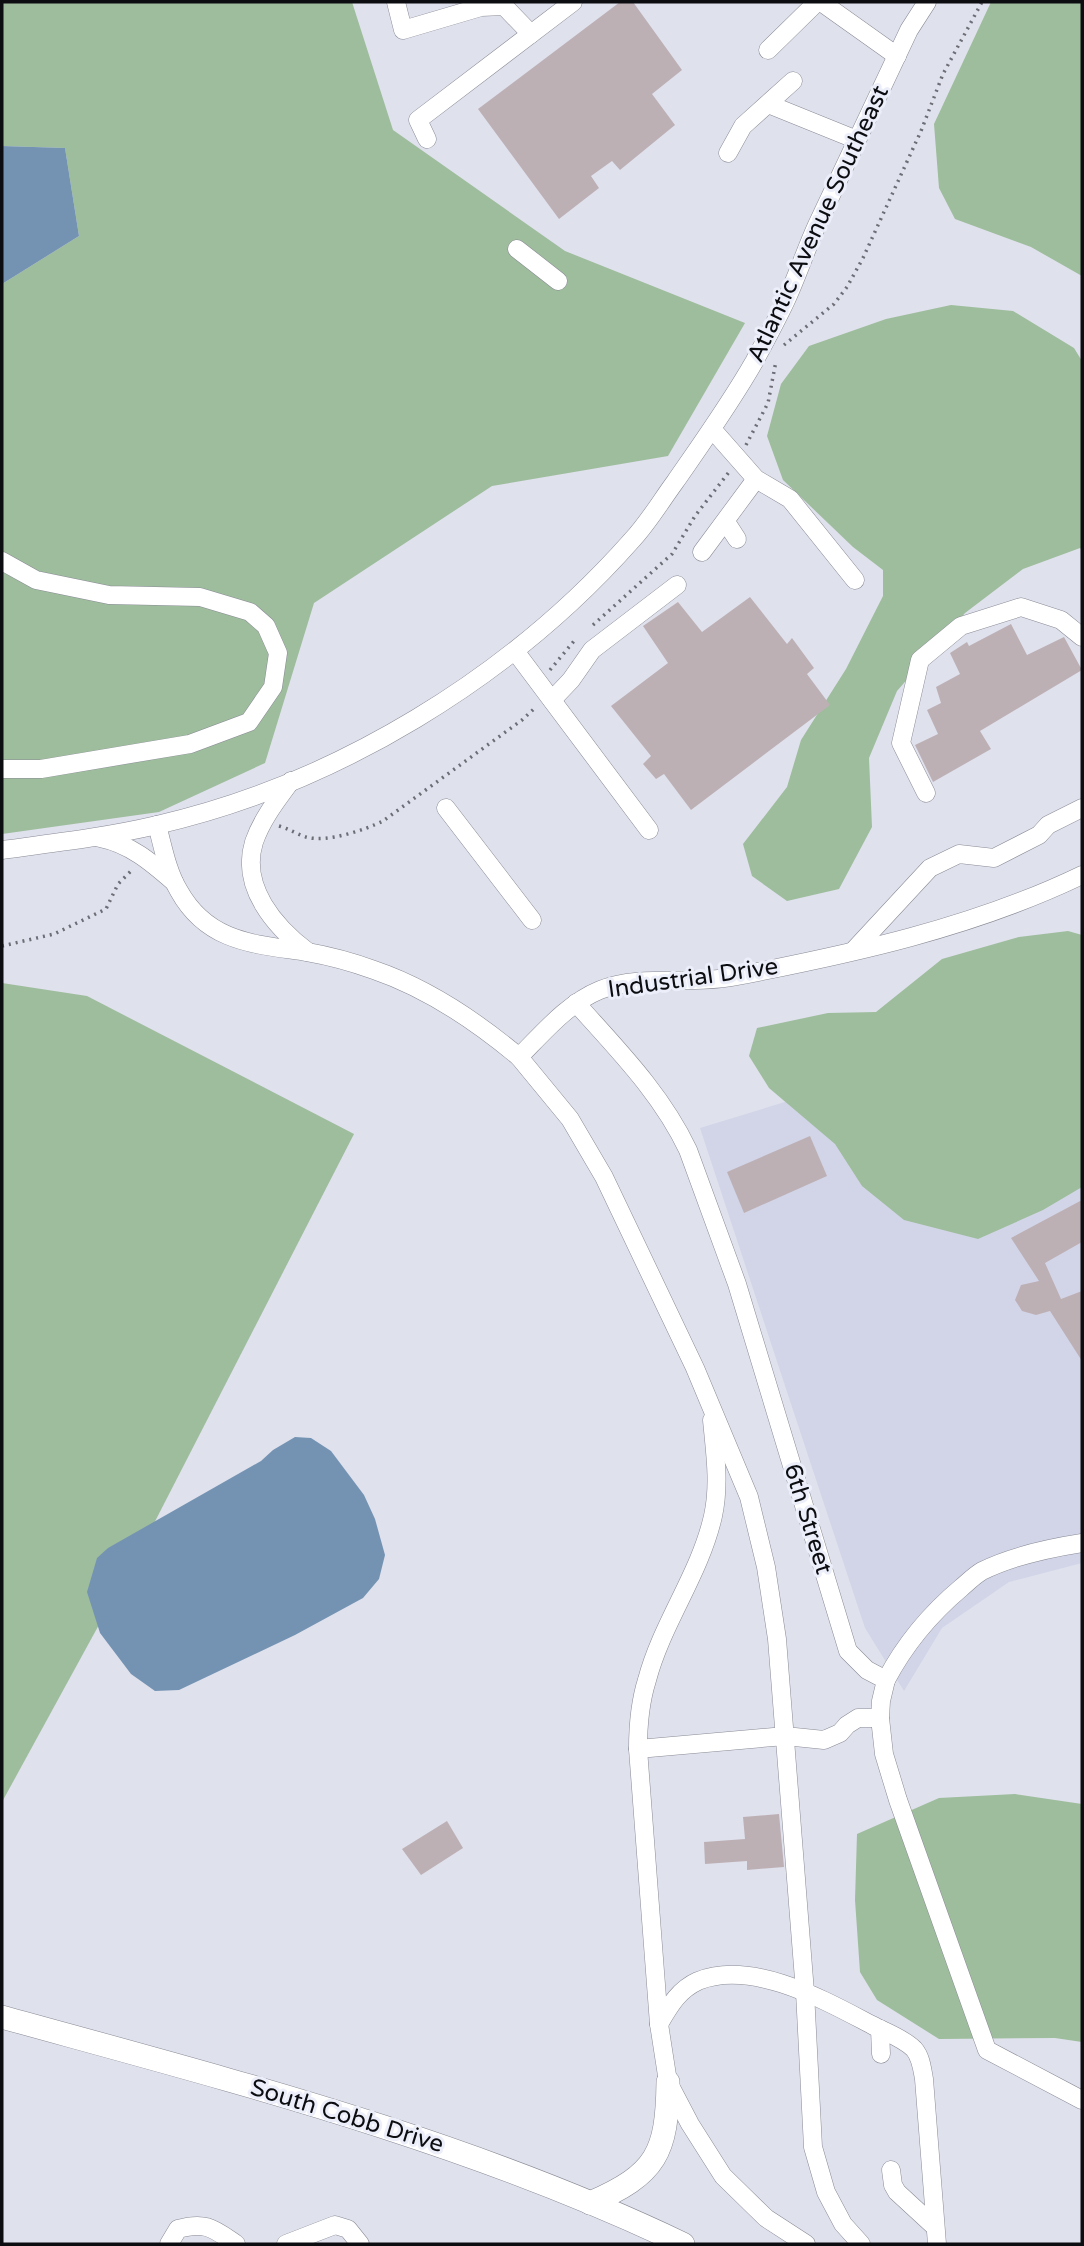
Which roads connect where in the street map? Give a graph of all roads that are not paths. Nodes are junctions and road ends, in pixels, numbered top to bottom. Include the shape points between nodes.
1 (396, 2) edge
2 (573, 2) edge
3 (819, 2) edge
4 (927, 2) edge
5 (480, 5) edge
6 (531, 34) junction
7 (768, 50) dead end
8 (897, 56) junction
9 (793, 81) dead end
10 (768, 104) junction
11 (427, 139) dead end
12 (857, 139) junction
13 (728, 153) dead end
14 (517, 249) dead end
15 (558, 281) dead end
16 (712, 429) junction
17 (756, 479) junction
18 (726, 522) junction
19 (737, 539) dead end
20 (702, 552) dead end
21 (2, 561) edge
22 (855, 580) dead end
23 (677, 585) dead end
24 (1082, 637) edge
25 (515, 651) junction
26 (548, 695) junction
27 (2, 769) edge
28 (291, 781) junction
29 (926, 793) dead end
30 (446, 808) dead end
31 (1082, 808) edge
32 (157, 825) junction
33 (649, 830) dead end
34 (96, 837) junction
35 (2, 850) edge
36 (1082, 875) edge
37 (175, 884) junction
38 (532, 919) dead end
39 (854, 950) junction
40 (308, 952) junction
41 (576, 1003) junction
42 (519, 1057) junction
43 (710, 1402) junction
44 (1082, 1543) edge
45 (886, 1680) junction
46 (880, 1718) junction
47 (785, 1736) junction
48 (638, 1749) junction
49 (805, 1992) junction
50 (2, 2017) edge
51 (659, 2024) junction
52 (880, 2029) junction
53 (881, 2054) dead end
54 (668, 2082) junction
55 (1082, 2100) edge
56 (891, 2170) dead end
57 (590, 2203) junction
58 (936, 2236) edge
59 (169, 2244) edge
60 (236, 2244) edge
61 (286, 2244) edge
62 (360, 2244) edge
63 (683, 2244) edge
64 (806, 2244) edge
65 (861, 2244) edge

1 - 5 street via 403,30
2 - 6 street
3 - 7 street
3 - 8 street
4 - 8 street, Atlantic Avenue Southeast
5 - 6 street via 504,6
6 - 11 street via 418,120
8 - 12 street, Atlantic Avenue Southeast
9 - 10 street
10 - 12 street
10 - 13 street via 743,126
12 - 16 street, Atlantic Avenue Southeast via 786,300
14 - 15 street
16 - 17 street
16 - 25 street, Atlantic Avenue Southeast via 635,538
17 - 18 street
17 - 22 street via 790,499
18 - 19 street
18 - 20 street
21 - 27 street via 36,580 109,595 200,597 250,612 266,626 278,653 273,687 249,722 190,744 41,769
23 - 26 street via 592,650 571,680
24 - 29 street via 1061,621 1021,607 961,626 920,660 901,743
25 - 26 street
25 - 28 street, Atlantic Avenue Southeast via 447,699 375,741
26 - 33 street
28 - 32 street, Atlantic Avenue Southeast
28 - 40 street via 263,822 252,854 255,886 268,914
30 - 38 street
31 - 39 street via 994,858 959,854 930,868
32 - 34 street, Atlantic Avenue Southeast
32 - 37 street
34 - 35 street, Atlantic Avenue Southeast
34 - 37 street via 142,855
36 - 39 street, Industrial Drive via 988,914
37 - 40 street via 199,917 232,938
39 - 41 street, Industrial Drive via 729,977 626,984 600,990
40 - 42 street via 375,970 419,989 473,1021
41 - 42 street, Industrial Drive
41 - 45 street, 6th Street via 647,1083 688,1150 737,1284 848,1651 867,1670
42 - 43 street via 570,1119 593,1156
43 - 47 street via 758,1528 777,1639
43 - 48 street via 717,1466 713,1516 647,1679
44 - 45 street via 981,1572 921,1626
45 - 46 street
46 - 47 street via 858,1718 824,1740
46 - 55 street via 884,1754 898,1800 987,2050
47 - 48 street
47 - 49 street
48 - 51 street
49 - 51 street via 761,1978 715,1977 685,1989
49 - 52 street
49 - 65 street via 813,2147 826,2192 843,2224
50 - 57 main road, South Cobb Drive via 392,2128
51 - 54 street
52 - 53 street
52 - 58 street via 914,2049 922,2065
54 - 57 main road via 664,2137 650,2164 623,2187
54 - 64 street via 723,2176 766,2218
56 - 58 street via 897,2192
57 - 63 main road, South Cobb Drive
59 - 60 street via 178,2229 198,2223
61 - 62 street via 335,2225 348,2230

